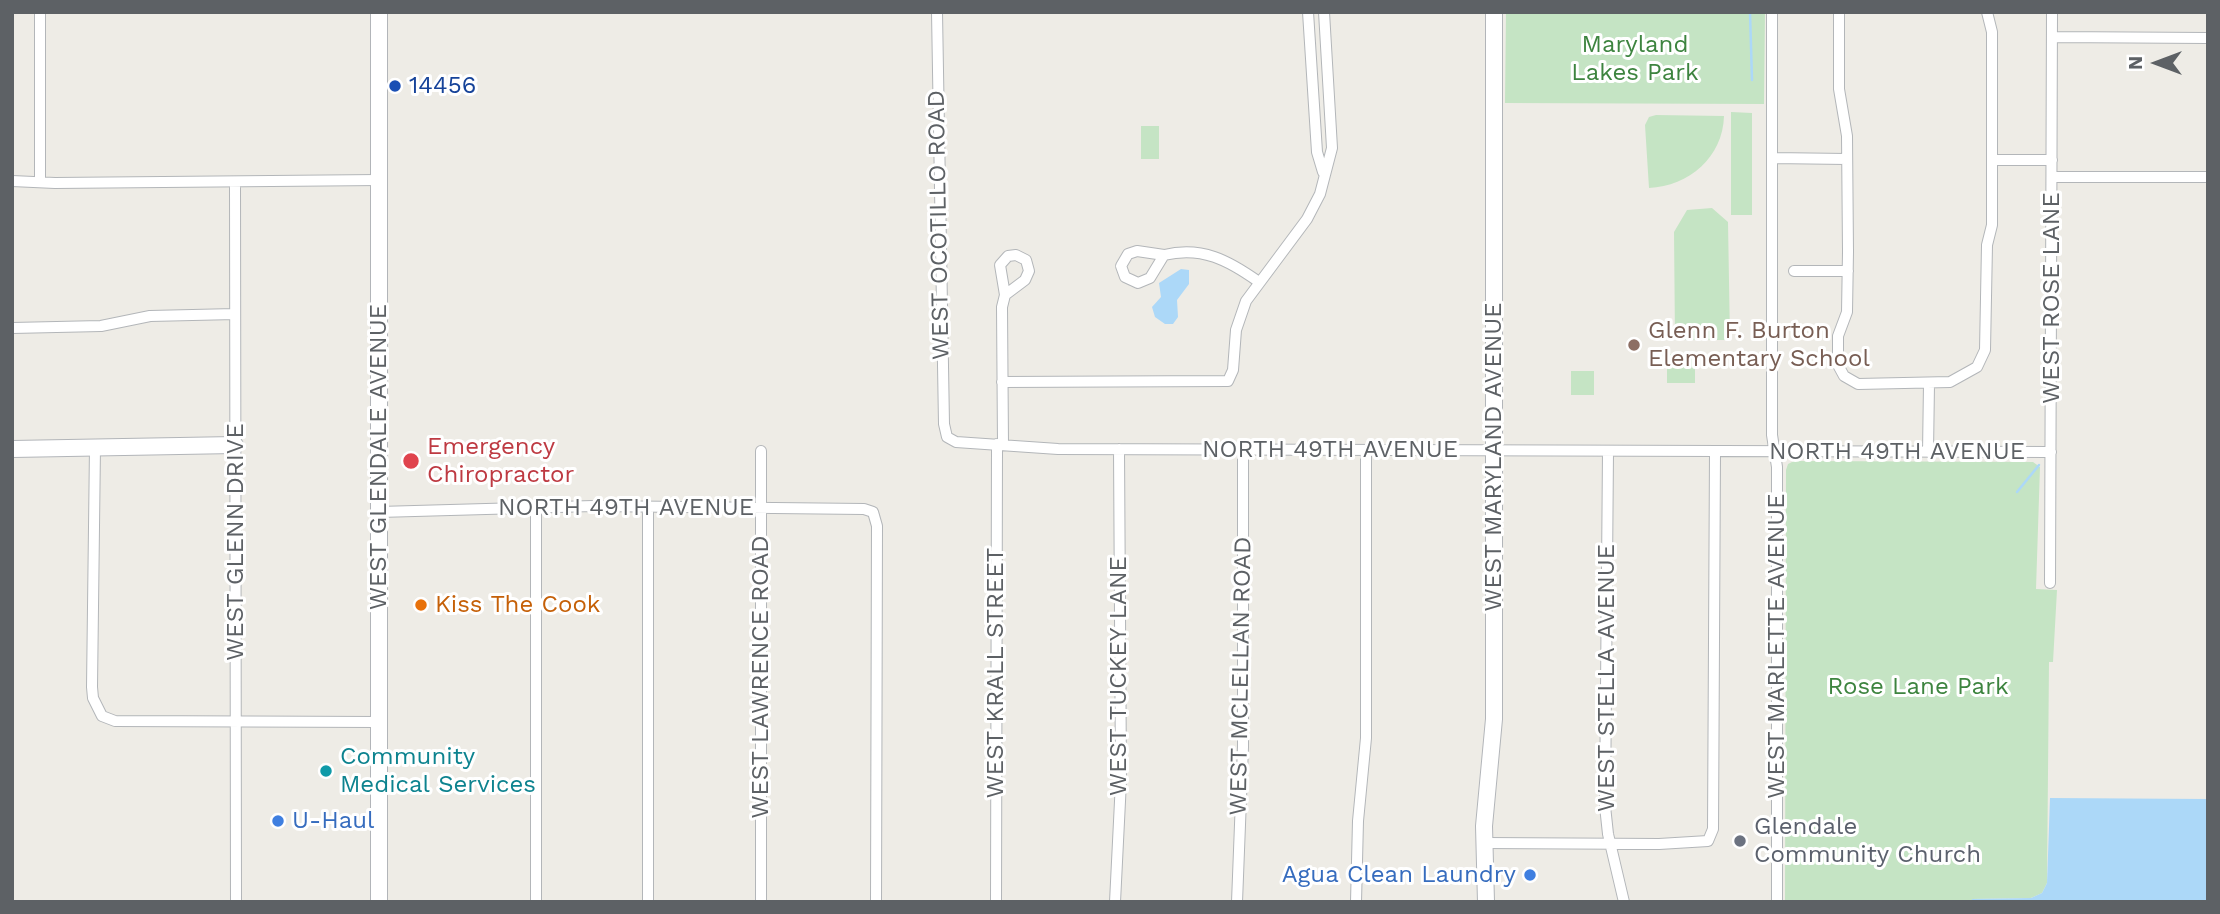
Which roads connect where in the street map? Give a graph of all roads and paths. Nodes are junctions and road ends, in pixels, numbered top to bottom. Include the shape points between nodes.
1 (40, 12) edge
2 (379, 12) edge
3 (937, 12) edge
4 (1308, 12) edge
5 (1324, 12) edge
6 (1494, 12) edge
7 (1772, 12) edge
8 (1839, 12) edge
9 (1987, 12) edge
10 (2052, 12) edge
11 (2052, 37) junction
12 (2208, 38) edge
13 (1772, 158) junction
14 (1847, 159) junction
15 (1993, 160) junction
16 (2052, 160) junction
17 (1323, 172) junction
18 (2053, 177) junction
19 (2208, 177) edge
20 (40, 180) junction
21 (379, 180) junction
22 (12, 181) edge
23 (235, 182) junction
24 (1164, 255) dead end
25 (1794, 271) dead end
26 (1848, 271) junction
27 (1259, 282) junction
28 (1004, 295) dead end
29 (235, 314) junction
30 (12, 328) edge
31 (1002, 382) junction
32 (1928, 384) junction
33 (947, 437) joint
34 (1000, 444) junction
35 (235, 445) junction
36 (95, 447) junction
37 (12, 449) edge
38 (1119, 449) junction
39 (1243, 449) junction
40 (1366, 450) junction
41 (761, 451) dead end
42 (1494, 451) junction
43 (1773, 451) junction
44 (1608, 452) junction
45 (1716, 452) junction
46 (1928, 452) junction
47 (2051, 452) junction
48 (536, 507) junction
49 (648, 508) junction
50 (761, 508) junction
51 (379, 512) junction
52 (2050, 583) dead end
53 (236, 721) junction
54 (378, 722) junction
55 (1484, 843) junction
56 (1611, 844) junction
57 (236, 902) edge
58 (379, 902) edge
59 (536, 902) edge
60 (648, 902) edge
61 (761, 902) edge
62 (876, 902) edge
63 (996, 902) edge
64 (1115, 902) edge
65 (1237, 902) edge
66 (1356, 902) edge
67 (1486, 902) edge
68 (1624, 902) edge
69 (1777, 902) edge

1 - 20 street
2 - 21 street, WEST GLENDALE AVENUE
3 - 33 street, WEST OCOTILLO ROAD
4 - 17 street via 1317,152
5 - 17 street via 1332,148
6 - 42 street, WEST MARYLAND AVENUE
7 - 13 street, WEST MARLETTE AVENUE
8 - 14 street via 1839,89
9 - 15 street via 1992,32
10 - 11 street, WEST ROSE LANE
11 - 12 street
11 - 16 street, WEST ROSE LANE
13 - 14 street
13 - 43 street, WEST MARLETTE AVENUE
14 - 26 street
15 - 16 street
15 - 32 street via 1987,338 1977,367 1958,379
16 - 18 street, WEST ROSE LANE
17 - 27 street via 1320,194 1307,219
18 - 19 street
18 - 47 street, WEST ROSE LANE
20 - 22 street
20 - 23 street
21 - 23 street
21 - 51 street, WEST GLENDALE AVENUE
23 - 29 street, WEST GLENN DRIVE
24 - 27 street via 1207,253 1233,263
25 - 26 street
26 - 32 street via 1847,312 1838,336 1838,366 1844,376 1858,384
27 - 31 street via 1238,322 1228,381
28 - 31 street, WEST KRALL STREET
29 - 30 street via 150,316 101,326
29 - 35 street, WEST GLENN DRIVE
31 - 34 street, WEST KRALL STREET
32 - 46 street
33 - 34 street, NORTH 49TH AVENUE via 956,442
34 - 38 street, NORTH 49TH AVENUE
34 - 63 street, WEST KRALL STREET
35 - 36 street
35 - 53 street, WEST GLENN DRIVE
36 - 37 street
36 - 53 street via 92,687 102,716 115,720
38 - 39 street, NORTH 49TH AVENUE
38 - 64 street, WEST TUCKEY LANE via 1121,781
39 - 40 street, NORTH 49TH AVENUE
39 - 65 street, WEST MCLELLAN ROAD via 1243,747
40 - 42 street, NORTH 49TH AVENUE
40 - 66 street via 1366,738
41 - 50 street, WEST LAWRENCE ROAD
42 - 44 street, NORTH 49TH AVENUE
42 - 55 street, WEST MARYLAND AVENUE via 1494,719
43 - 45 street, NORTH 49TH AVENUE
43 - 46 street, NORTH 49TH AVENUE
43 - 69 street, WEST MARLETTE AVENUE via 1777,467
44 - 45 street, NORTH 49TH AVENUE
44 - 56 street, WEST STELLA AVENUE via 1605,806
45 - 56 street via 1713,829 1708,841
46 - 47 street, NORTH 49TH AVENUE
47 - 52 street, WEST ROSE LANE
48 - 49 street, NORTH 49TH AVENUE
48 - 51 street, NORTH 49TH AVENUE
48 - 59 street
49 - 50 street, NORTH 49TH AVENUE
49 - 60 street
50 - 61 street, WEST LAWRENCE ROAD
50 - 62 street, NORTH 49TH AVENUE via 873,512 877,526
51 - 54 street, WEST GLENDALE AVENUE
53 - 54 street
53 - 57 street, WEST GLENN DRIVE
54 - 58 street, WEST GLENDALE AVENUE
55 - 56 street
55 - 67 street, WEST MARYLAND AVENUE
56 - 68 street, WEST STELLA AVENUE

